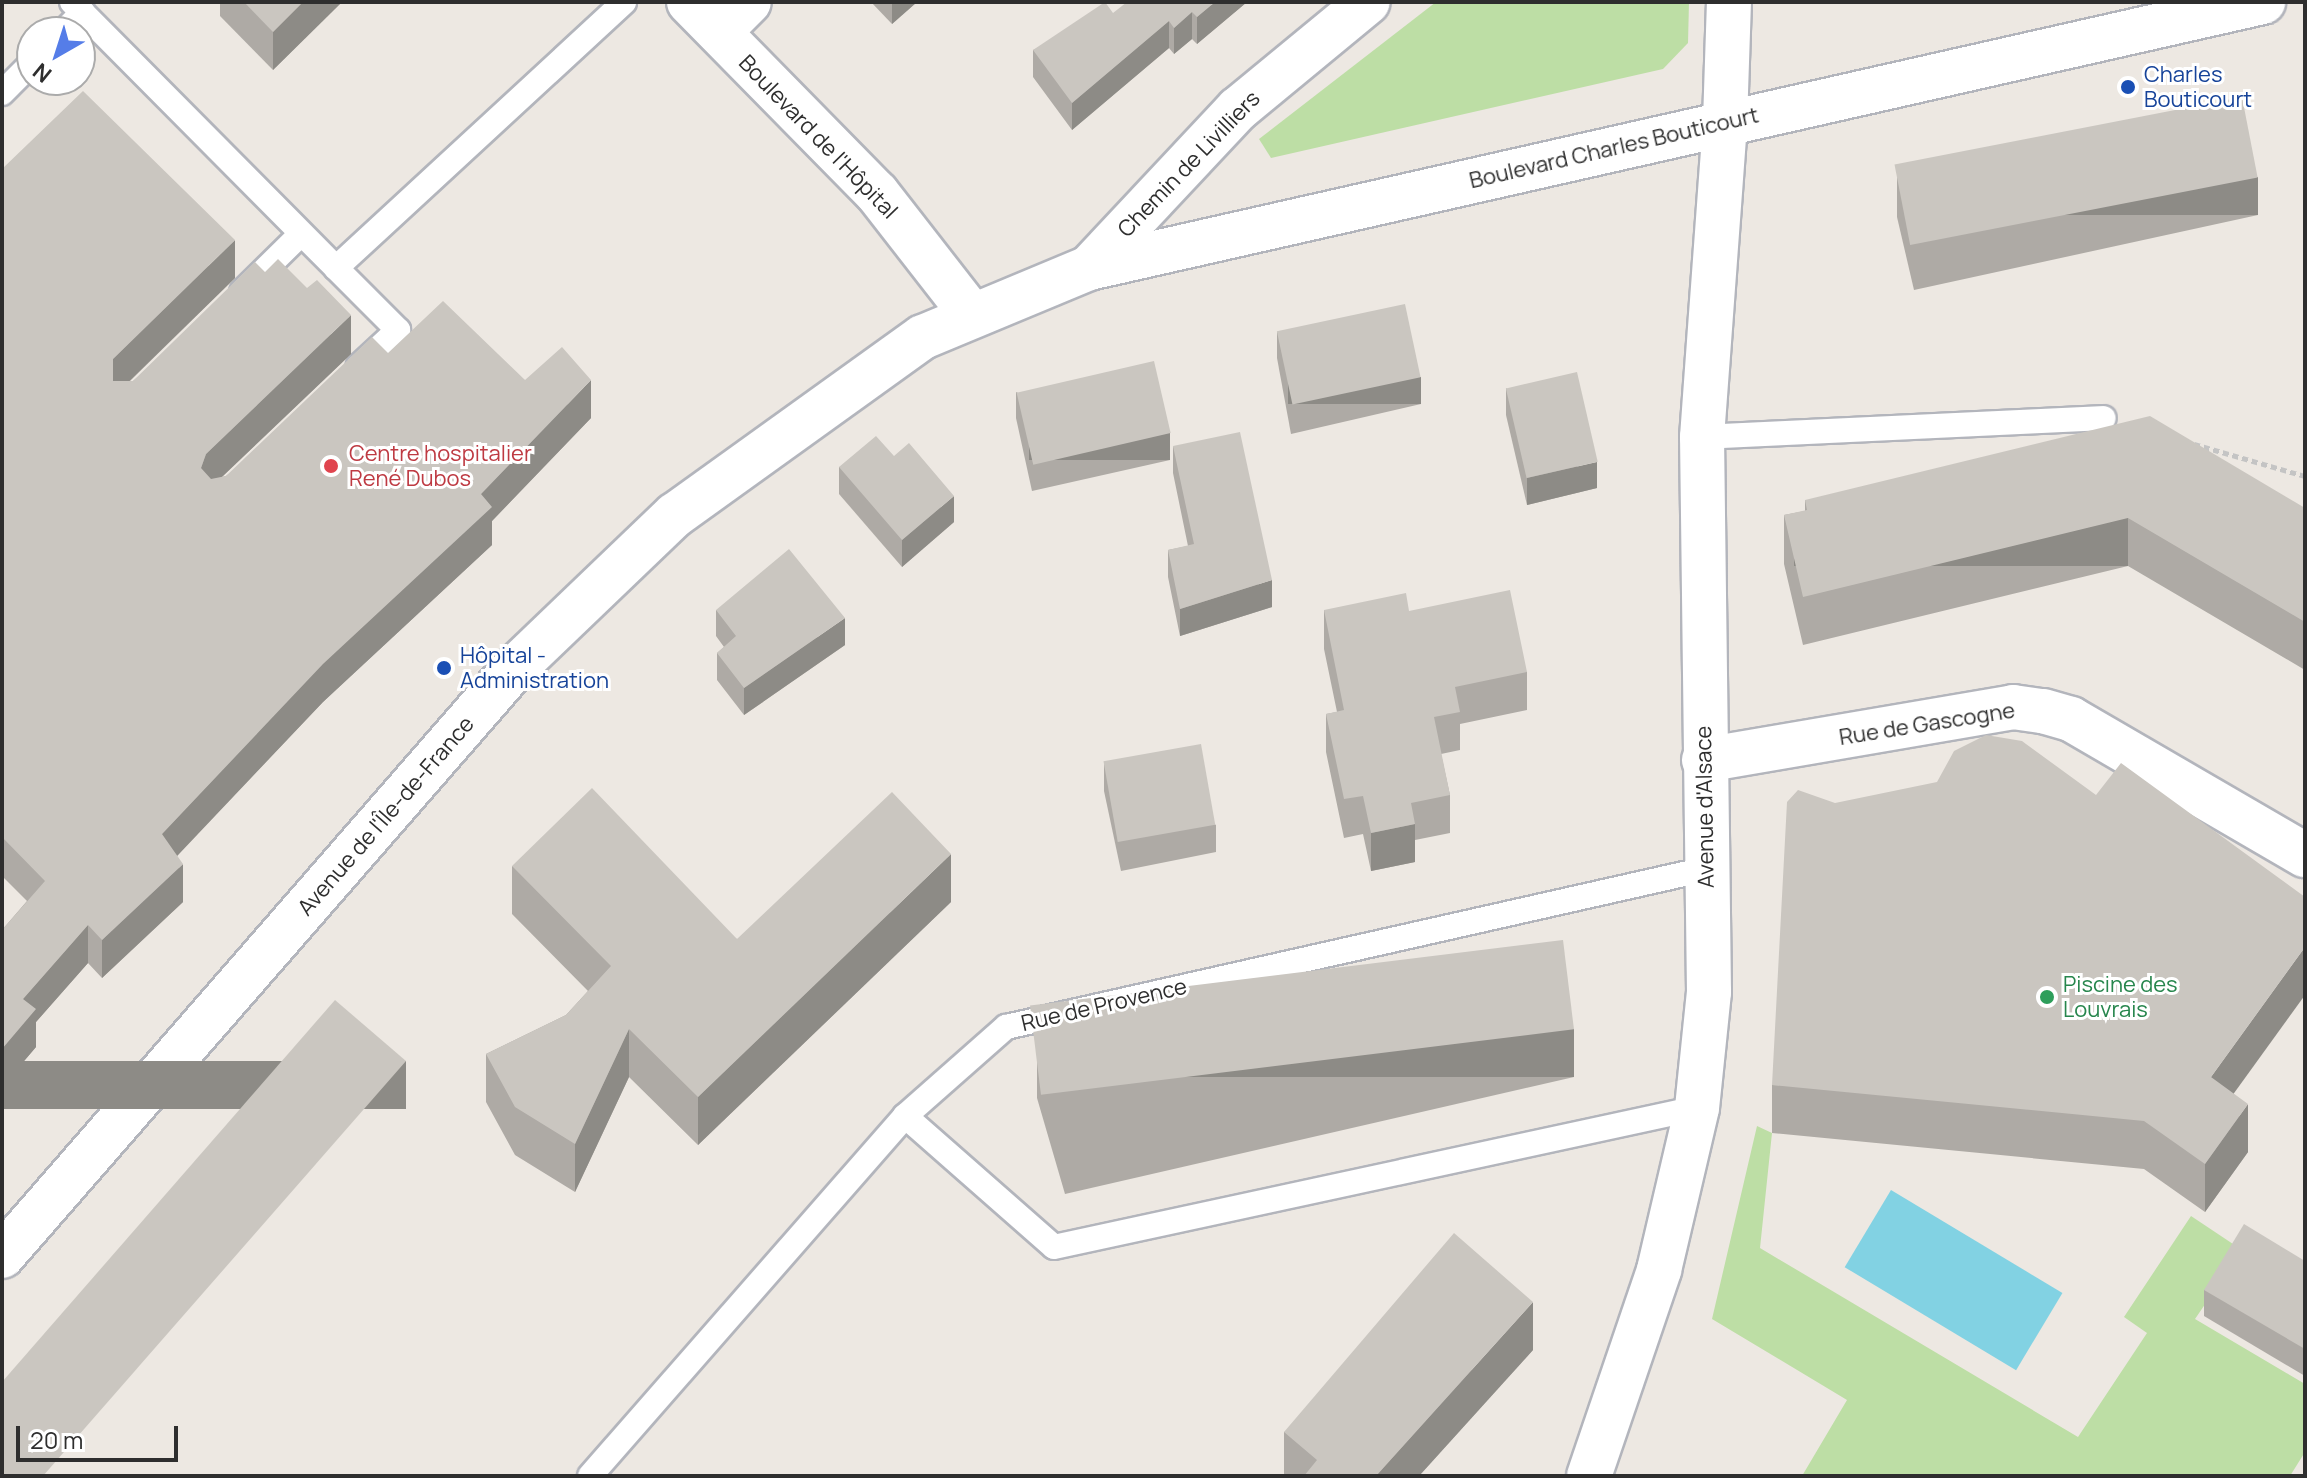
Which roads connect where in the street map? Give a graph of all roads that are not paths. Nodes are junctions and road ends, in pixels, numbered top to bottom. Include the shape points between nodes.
1 (624, 2) edge
2 (749, 2) edge
3 (1368, 2) edge
4 (1729, 2) edge
5 (2263, 2) edge
6 (78, 7) edge
7 (704, 17) edge
8 (2132, 17) edge
9 (1725, 122) junction
10 (301, 234) junction
11 (336, 268) junction
12 (1089, 268) junction
13 (223, 310) edge
14 (972, 315) junction
15 (341, 384) edge
16 (2104, 418) road end
17 (1702, 437) junction
18 (1704, 760) junction
19 (2305, 855) edge
20 (1706, 869) junction
21 (1697, 1108) junction
22 (905, 1116) junction
23 (2, 1256) edge
24 (590, 1476) edge
25 (1589, 1476) edge

1 - 11 lane
2 - 7 street
3 - 12 street, Chemin de Livilliers via 1238,109
4 - 9 street, Avenue d'Alsace
5 - 8 street, Boulevard Charles Bouticourt
6 - 10 lane
7 - 14 street, Boulevard de l'Hôpital via 877,193
8 - 9 street, Boulevard Charles Bouticourt
9 - 12 street, Boulevard Charles Bouticourt
9 - 17 street, Avenue d'Alsace
10 - 11 lane
10 - 13 lane
11 - 15 lane via 398,330
12 - 14 street, Boulevard Charles Bouticourt
14 - 23 street, Avenue de l'Île-de-France via 923,337 675,515 522,662
16 - 17 lane
17 - 18 street, Avenue d'Alsace
18 - 19 street, Rue de Gascogne via 2013,707 2043,711 2071,719
18 - 20 street, Avenue d'Alsace
20 - 21 street, Avenue d'Alsace via 1709,992
20 - 22 lane, Rue de Provence via 1006,1027
21 - 22 lane via 1054,1247
21 - 25 street, Avenue d'Alsace via 1633,1363
22 - 24 lane, Rue de Provence

